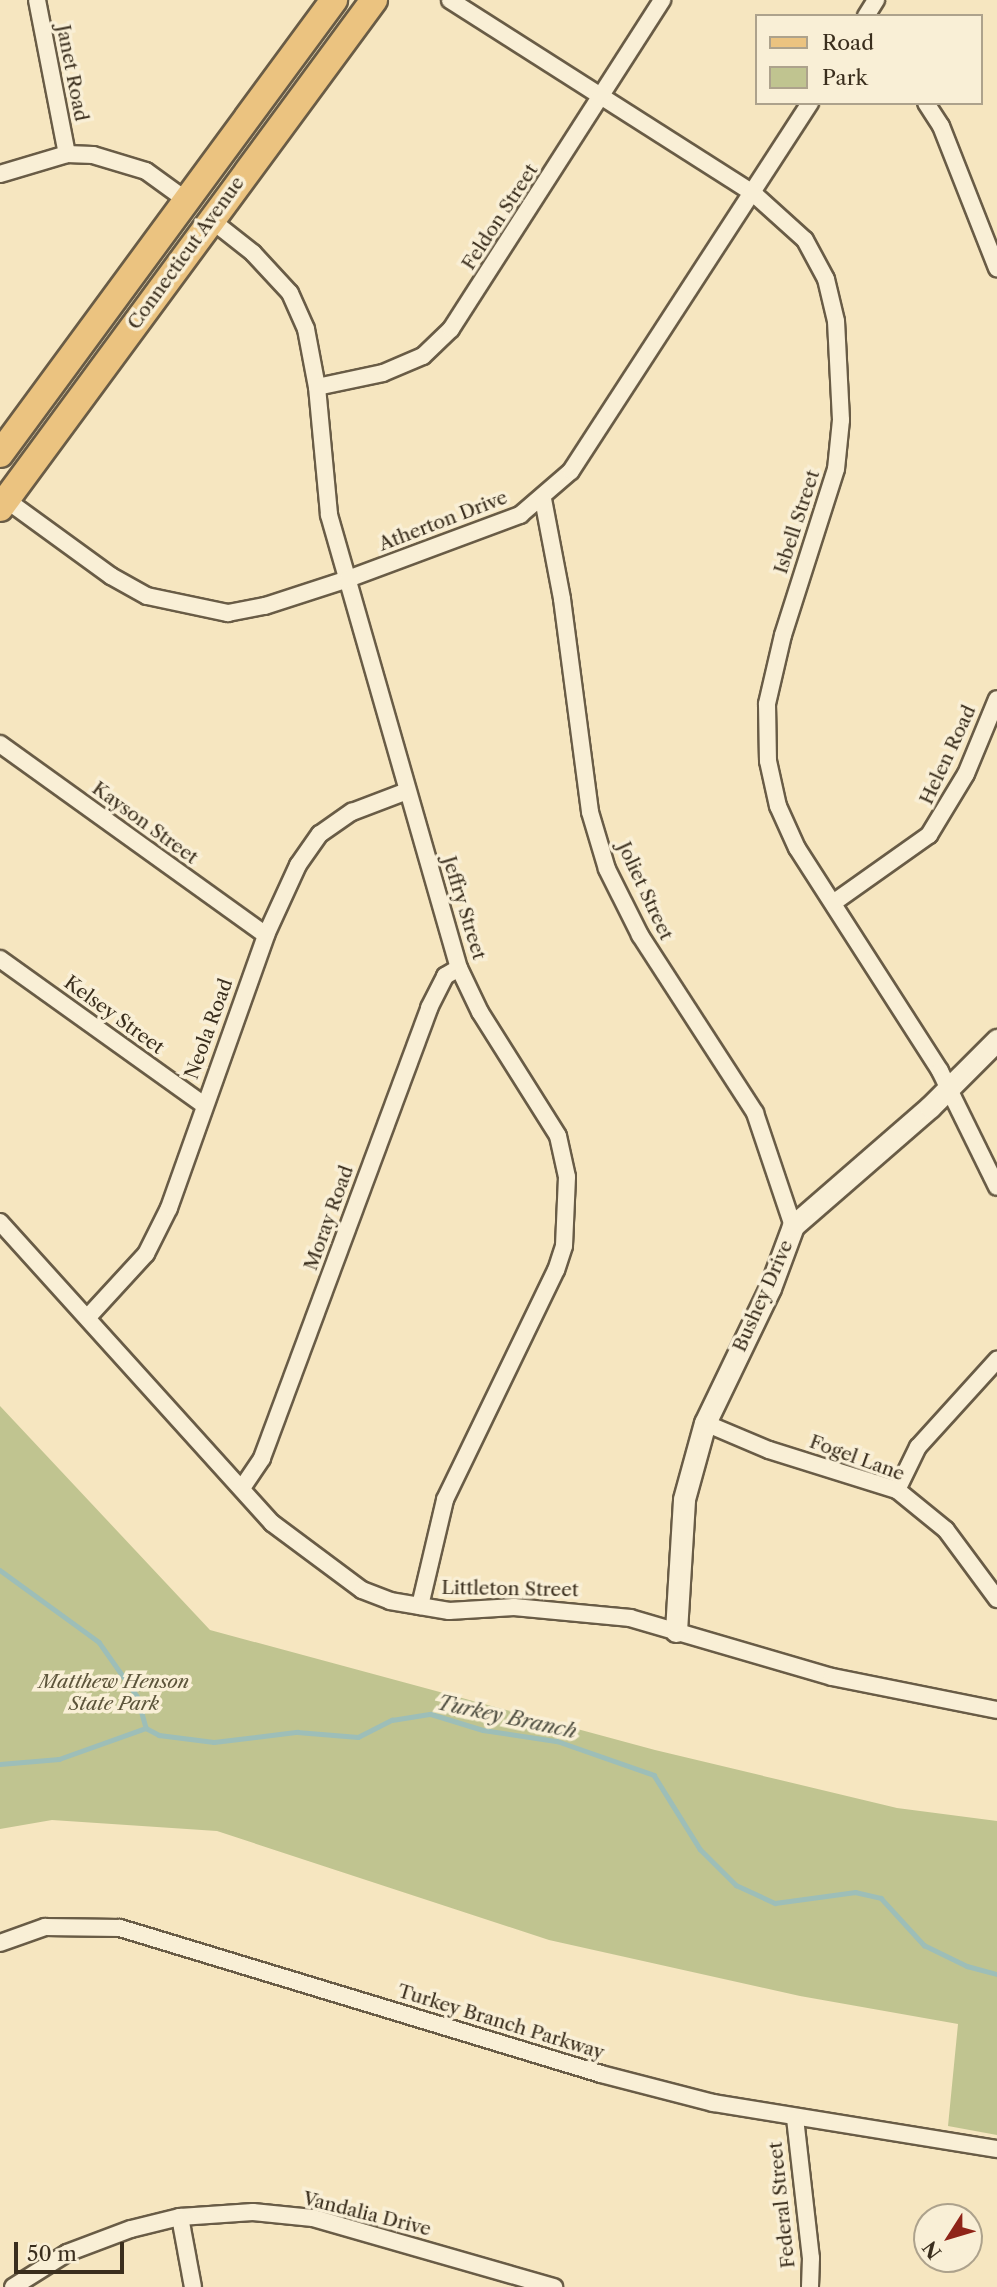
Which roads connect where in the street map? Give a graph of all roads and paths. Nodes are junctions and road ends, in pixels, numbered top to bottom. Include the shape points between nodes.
1 (37, 0) edge
2 (334, 0) edge
3 (374, 0) edge
4 (450, 0) edge
5 (662, 0) edge
6 (602, 96) junction
7 (809, 105) edge
8 (927, 105) edge
9 (67, 154) junction
10 (0, 174) edge
11 (753, 193) junction
12 (186, 200) junction
13 (210, 219) junction
14 (997, 268) edge
15 (317, 387) junction
16 (0, 454) edge
17 (543, 499) junction
18 (2, 501) edge
19 (348, 579) junction
20 (997, 699) edge
21 (0, 744) edge
22 (407, 792) junction
23 (833, 903) junction
24 (266, 935) junction
25 (0, 959) edge
26 (458, 968) junction
27 (997, 1040) edge
28 (946, 1089) junction
29 (204, 1105) junction
30 (997, 1187) edge
31 (0, 1222) edge
32 (793, 1226) junction
33 (88, 1317) junction
34 (997, 1360) edge
35 (705, 1423) junction
36 (242, 1488) junction
37 (897, 1490) junction
38 (997, 1599) edge
39 (420, 1606) junction
40 (676, 1632) junction
41 (997, 1710) edge
42 (0, 1942) edge
43 (795, 2118) junction
44 (997, 2149) edge
45 (180, 2217) junction
46 (546, 2286) edge
47 (13, 2287) edge
48 (193, 2287) edge
49 (810, 2287) edge

1 - 9 street, Janet Road
2 - 12 main road, Connecticut Avenue
3 - 13 main road, Connecticut Avenue
4 - 6 street, Isbell Street
5 - 6 street, Feldon Street
6 - 11 street, Isbell Street
6 - 15 street, Feldon Street via 451,329 423,356 403,365
7 - 11 street, Atherton Drive
8 - 14 street via 941,126
9 - 10 street
9 - 12 street via 117,159 146,171
11 - 17 street, Atherton Drive via 571,471
11 - 23 street, Isbell Street via 805,240 826,279 836,321 841,420 836,469 783,635 767,704 768,761 778,806 797,848
12 - 16 main road, Connecticut Avenue
13 - 15 street, Jeffry Street via 253,253 290,293 306,328
13 - 18 main road, Connecticut Avenue
15 - 19 street, Jeffry Street via 323,479
17 - 19 street, Atherton Drive via 493,528
17 - 32 street, Joliet Street via 562,598 590,812 607,869 640,935 755,1113
18 - 19 street, Atherton Drive via 111,576 147,596 179,606 228,613
19 - 22 street, Jeffry Street
20 - 23 street, Helen Road via 966,774 929,835
21 - 24 street, Kayson Street
22 - 24 street, Neola Road via 352,812 320,834 298,865
22 - 26 street, Jeffry Street
23 - 28 street, Isbell Street via 940,1071
24 - 29 street, Neola Road
25 - 29 street, Kelsey Street
26 - 36 street, Moray Road via 445,976 429,1008 262,1458
26 - 39 street, Jeffry Street via 480,1012 558,1136 568,1202 556,1270 445,1500
27 - 28 street, Bushey Drive
28 - 30 street, Isbell Street
28 - 32 street, Bushey Drive
29 - 33 street, Neola Road via 169,1208 146,1254
31 - 33 street, Littleton Street
32 - 35 street, Bushey Drive via 770,1288
33 - 36 street, Littleton Street
34 - 37 street via 918,1447
35 - 37 street, Fogel Lane via 769,1450
35 - 40 street, Bushey Drive via 684,1499
36 - 39 street, Littleton Street via 272,1523 331,1570 362,1590
37 - 38 street, Fogel Lane via 946,1530
39 - 40 street, Littleton Street via 571,1609
40 - 41 street, Littleton Street via 832,1677
42 - 43 street, Turkey Branch Parkway via 45,1927 120,1928 601,2074
43 - 44 street, Turkey Branch Parkway
43 - 49 street, Federal Street via 811,2258
45 - 46 street, Vandalia Drive via 253,2212 313,2218
45 - 47 street, Vandalia Drive via 67,2253
45 - 48 street

